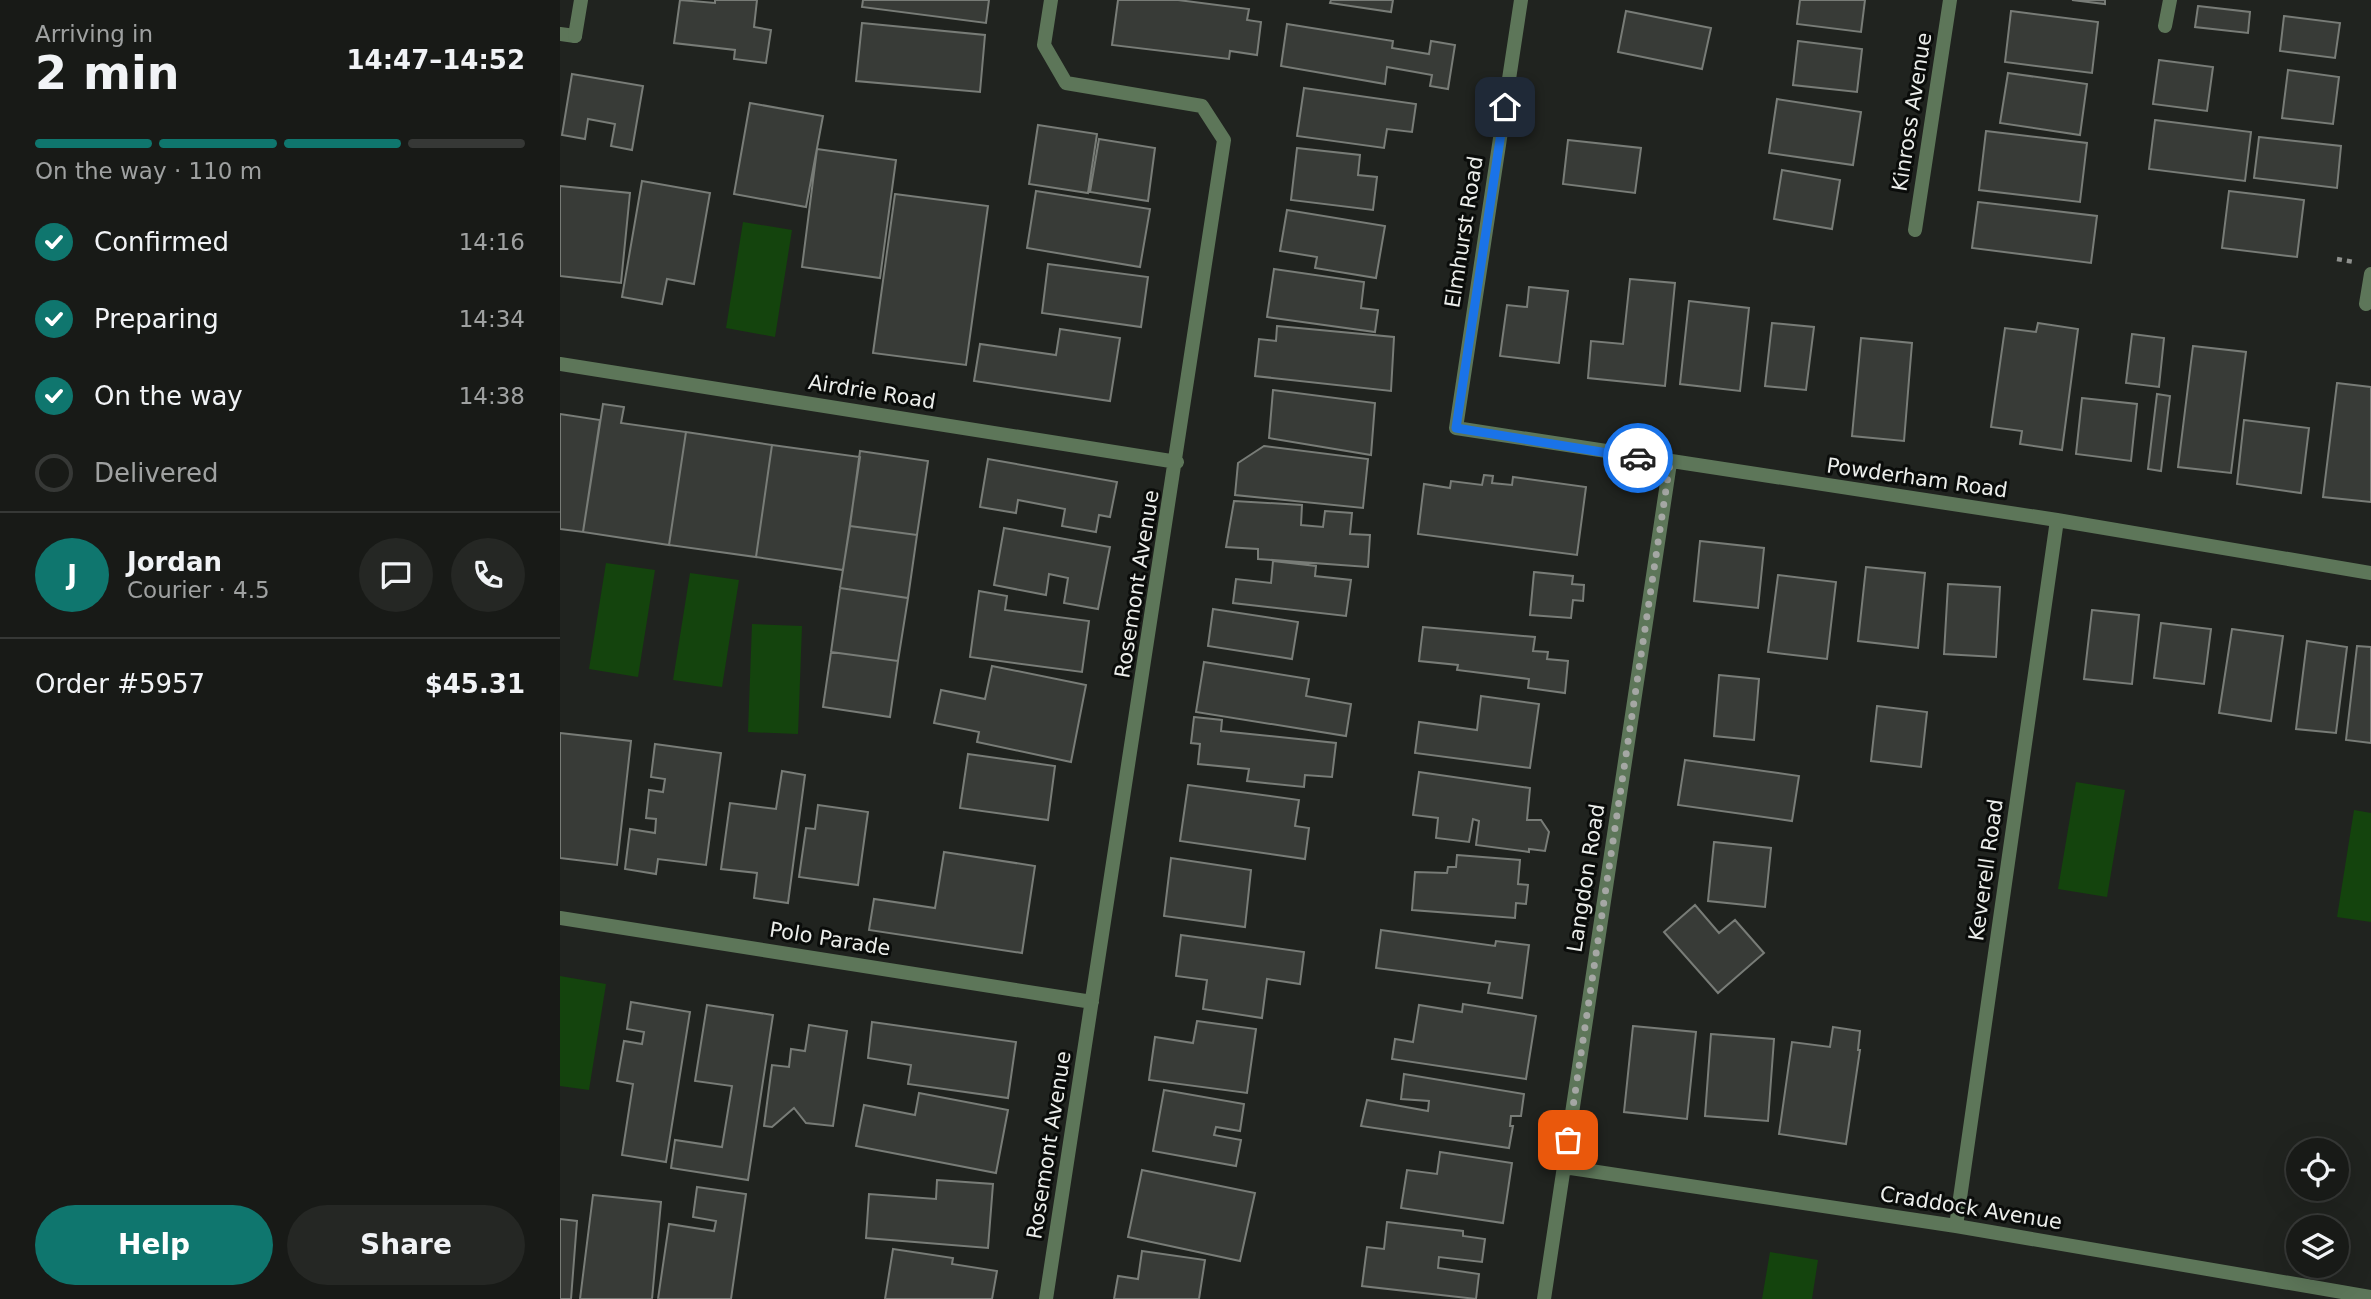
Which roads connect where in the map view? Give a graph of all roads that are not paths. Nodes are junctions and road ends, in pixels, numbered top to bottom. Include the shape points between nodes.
1 (581, 0) edge
2 (1051, 0) edge
3 (1521, 0) edge
4 (1950, 0) edge
5 (2170, 0) edge
6 (2165, 26) dead end
7 (568, 35) edge
8 (1915, 230) dead end
9 (2371, 274) edge
10 (2366, 304) dead end
11 (560, 363) edge
12 (1456, 428) joint
13 (1177, 462) junction
14 (1670, 463) junction
15 (2057, 520) junction
16 (2371, 573) edge
17 (560, 918) edge
18 (1093, 1002) junction
19 (1564, 1167) junction
20 (1956, 1226) junction
21 (2371, 1297) edge
22 (1046, 1299) edge
23 (1544, 1299) edge

1 - 7 street
2 - 13 street, Rosemont Avenue via 1044,45 1066,83 1202,106 1224,140
3 - 12 street, Elmhurst Road
4 - 8 street, Kinross Avenue
5 - 6 street
9 - 10 street
11 - 13 street, Airdrie Road
12 - 14 street, Powderham Road
13 - 18 street, Rosemont Avenue
14 - 15 street, Powderham Road
14 - 19 street, Langdon Road
15 - 16 street, Powderham Road
15 - 20 street, Keverell Road
17 - 18 street, Polo Parade
18 - 22 street, Rosemont Avenue
19 - 20 street, Craddock Avenue
19 - 23 street, Langdon Road
20 - 21 street, Craddock Avenue

